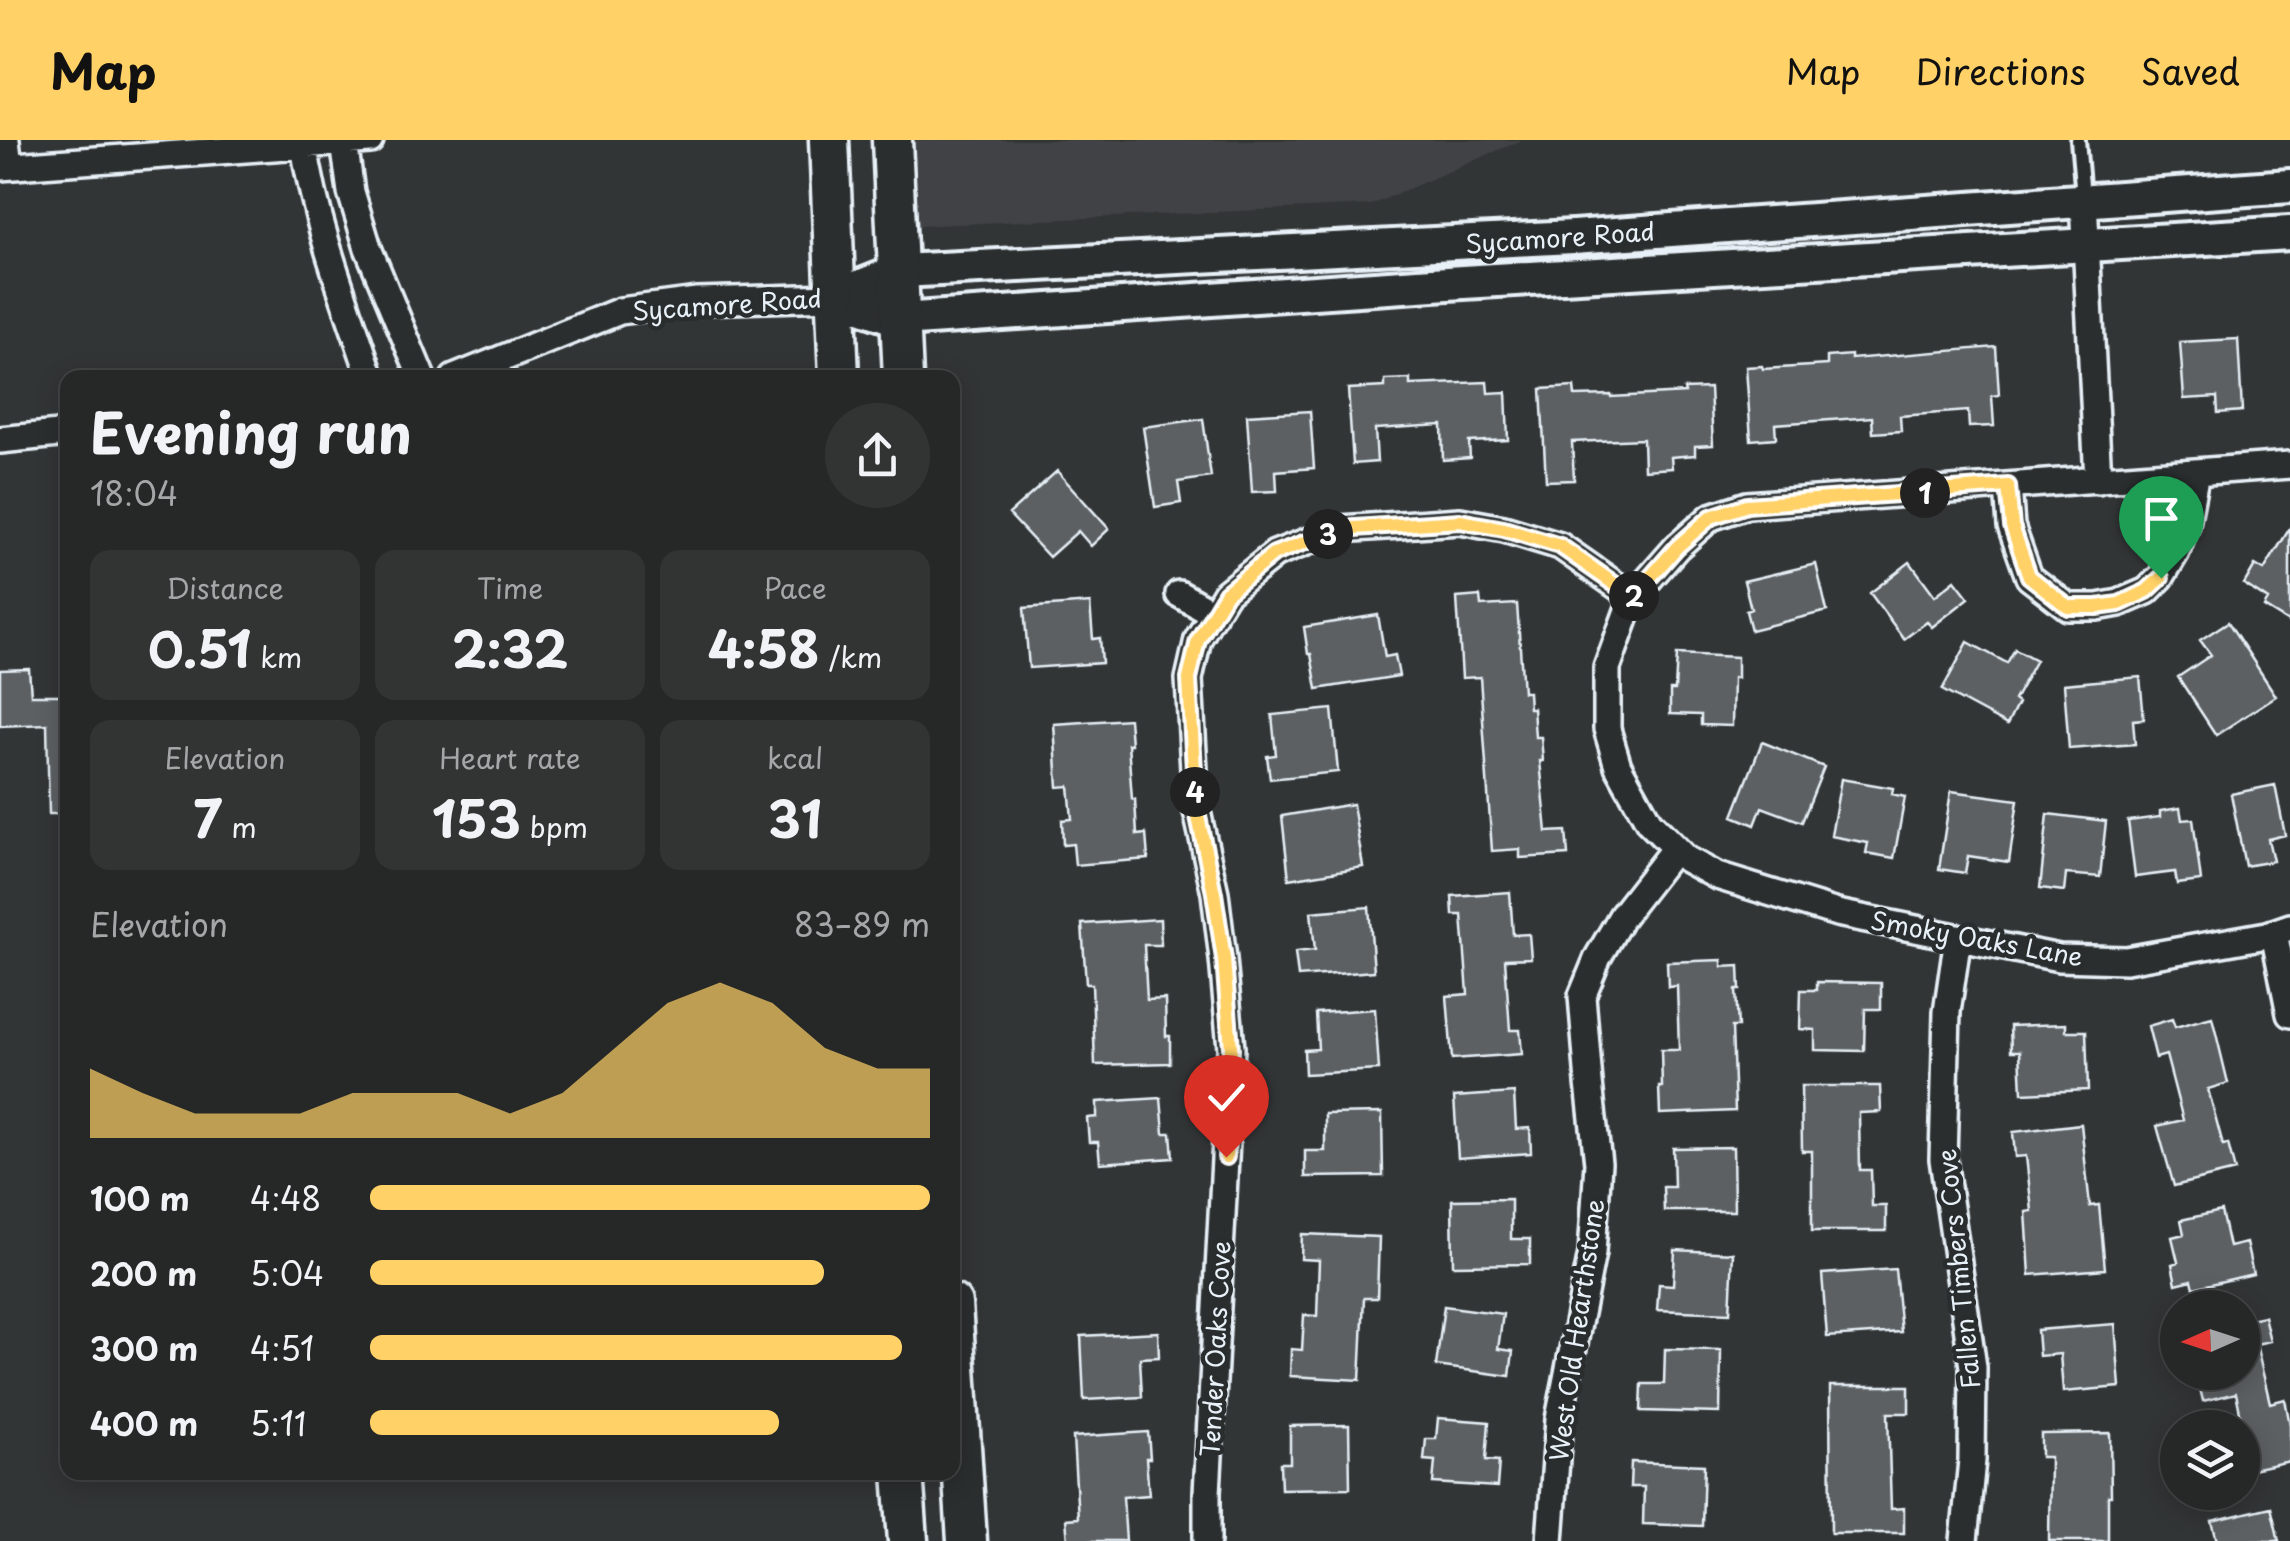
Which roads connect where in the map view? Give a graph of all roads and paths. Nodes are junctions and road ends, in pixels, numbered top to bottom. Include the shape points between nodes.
1 (829, 140) edge
2 (892, 140) edge
3 (2078, 140) edge
4 (332, 142) edge
5 (5, 158) edge
6 (2290, 186) edge
7 (2084, 201) junction
8 (2290, 232) edge
9 (2086, 244) junction
10 (900, 271) junction
11 (834, 297) junction
12 (900, 320) junction
13 (368, 370) edge
14 (419, 370) edge
15 (474, 370) edge
16 (839, 370) edge
17 (903, 370) edge
18 (60, 434) edge
19 (0, 440) edge
20 (2290, 466) edge
21 (2196, 472) junction
22 (2098, 480) junction
23 (2008, 486) junction
24 (1178, 594) dead end
25 (1633, 597) junction
26 (1214, 614) junction
27 (1675, 848) junction
28 (2282, 930) edge
29 (1958, 938) junction
30 (2290, 1014) edge
31 (960, 1422) edge
32 (904, 1480) edge
33 (908, 1541) edge
34 (968, 1541) edge
35 (1207, 1541) edge
36 (1550, 1541) edge
37 (1964, 1541) edge

1 - 11 main road
2 - 10 main road
3 - 7 lane
4 - 5 street
4 - 13 street via 311,191
4 - 14 street
6 - 7 street, Sycamore Road
7 - 9 street
7 - 10 street, Sycamore Road via 1573,237
8 - 9 street, Sycamore Road
9 - 12 street, Sycamore Road
9 - 22 street
10 - 11 street, Sycamore Road
10 - 12 main road
11 - 12 street, Sycamore Road
11 - 15 street, Sycamore Road via 620,310
11 - 16 main road
12 - 17 main road
18 - 19 street
20 - 21 street
21 - 22 street
21 - 23 street via 2186,525 2161,578 2119,604 2097,607 2068,607 2029,576 2012,526
22 - 23 street
23 - 25 street via 1747,505 1711,517
24 - 26 street
25 - 26 street, Tender Oaks Cove via 1560,546 1460,521 1340,529 1274,554 1226,593
25 - 27 street, Smoky Oaks Lane via 1607,668 1608,729 1618,766 1649,822
26 - 35 street, Tender Oaks Cove via 1198,640 1189,679 1196,807 1224,959 1231,1048
27 - 29 street, Smoky Oaks Lane via 1717,876 1837,913
27 - 36 street, West Old Hearthstone via 1622,916 1582,996 1598,1163 1592,1252 1559,1419
28 - 29 street, Smoky Oaks Lane via 2126,960 2059,958
28 - 30 street
29 - 37 street, Fallen Timbers Cove via 1943,1159 1973,1368
31 - 34 main road
32 - 33 main road

